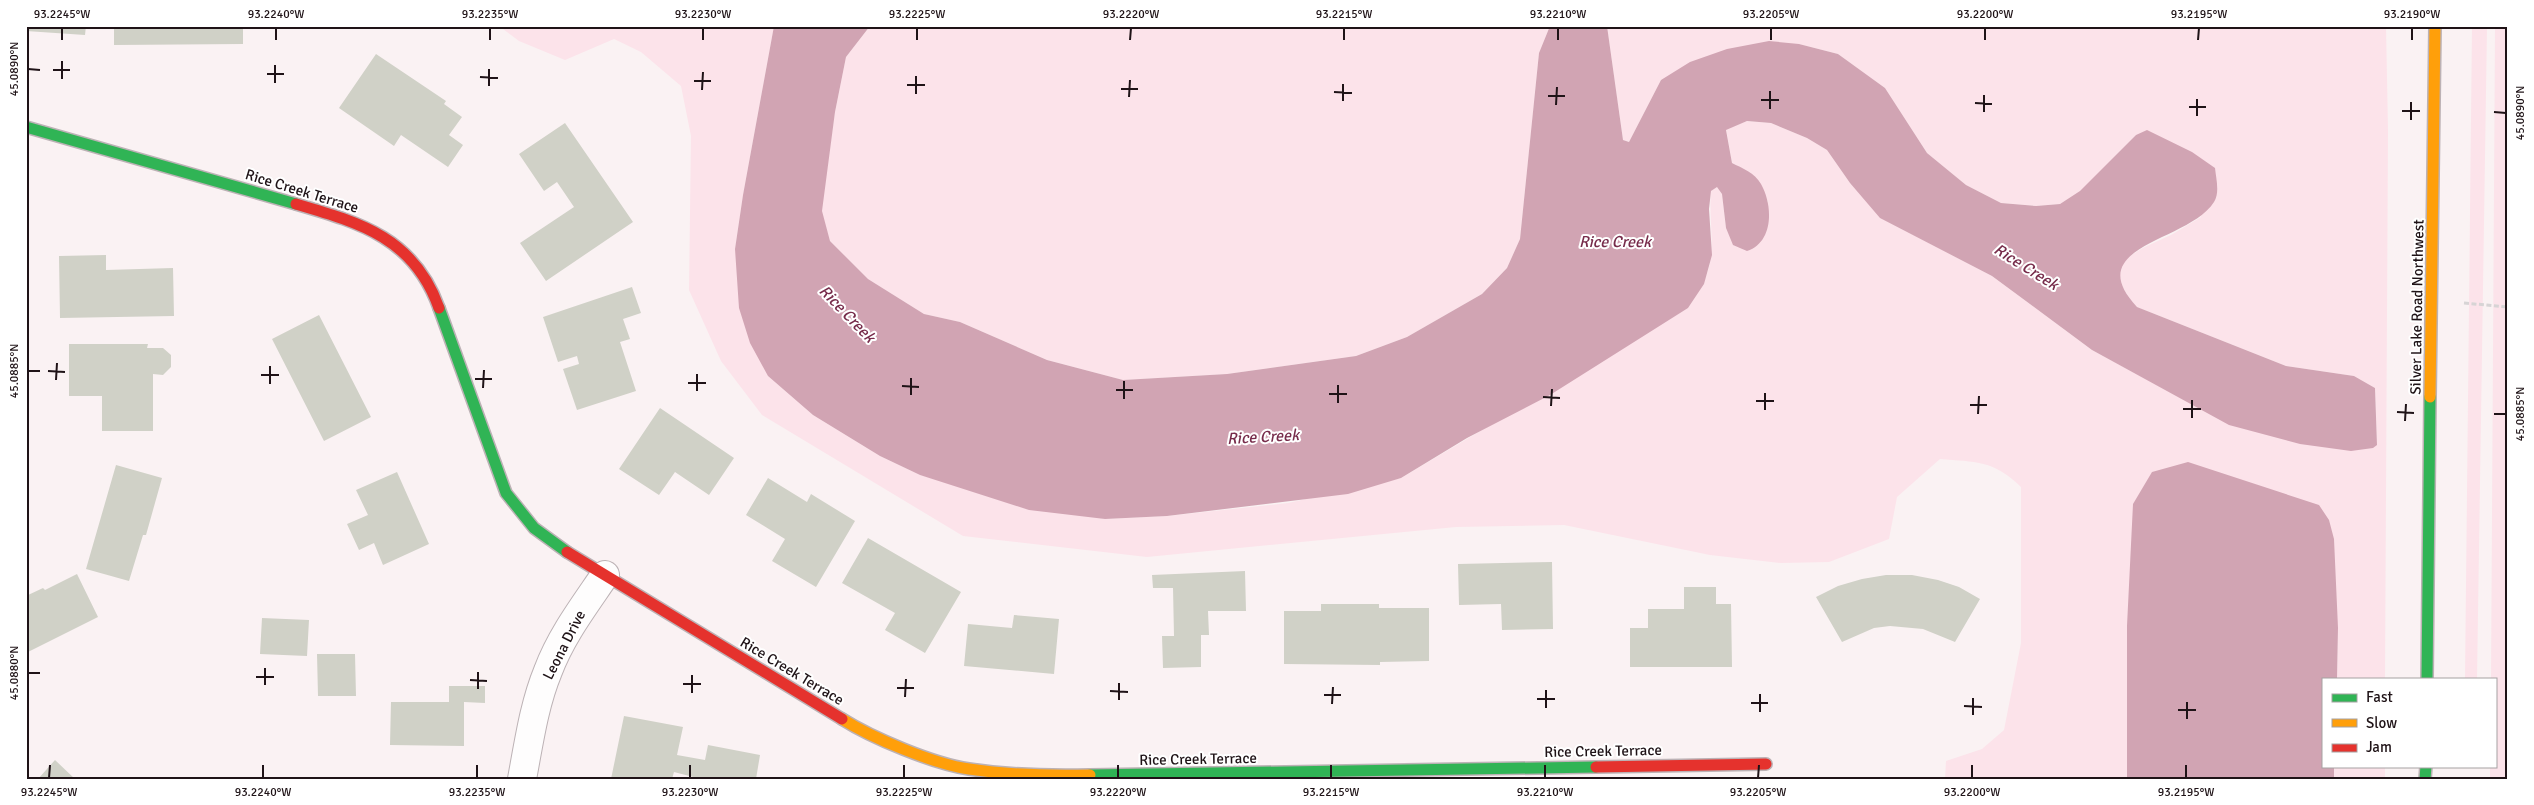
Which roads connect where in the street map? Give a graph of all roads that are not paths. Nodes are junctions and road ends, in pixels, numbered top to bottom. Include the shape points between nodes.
1 (2435, 26) edge
2 (26, 127) edge
3 (604, 575) junction
4 (2427, 678) edge
5 (1766, 764) dead end
6 (1581, 772) edge
7 (522, 779) edge

1 - 4 street, Silver Lake Road Northwest
2 - 3 street, Rice Creek Terrace via 345,218 391,242 421,270 436,298 506,493 534,528
3 - 6 street, Rice Creek Terrace via 845,721 904,749 967,769 1035,776
3 - 7 street, Leona Drive via 569,628 548,670 532,724
5 - 6 street, Rice Creek Terrace

